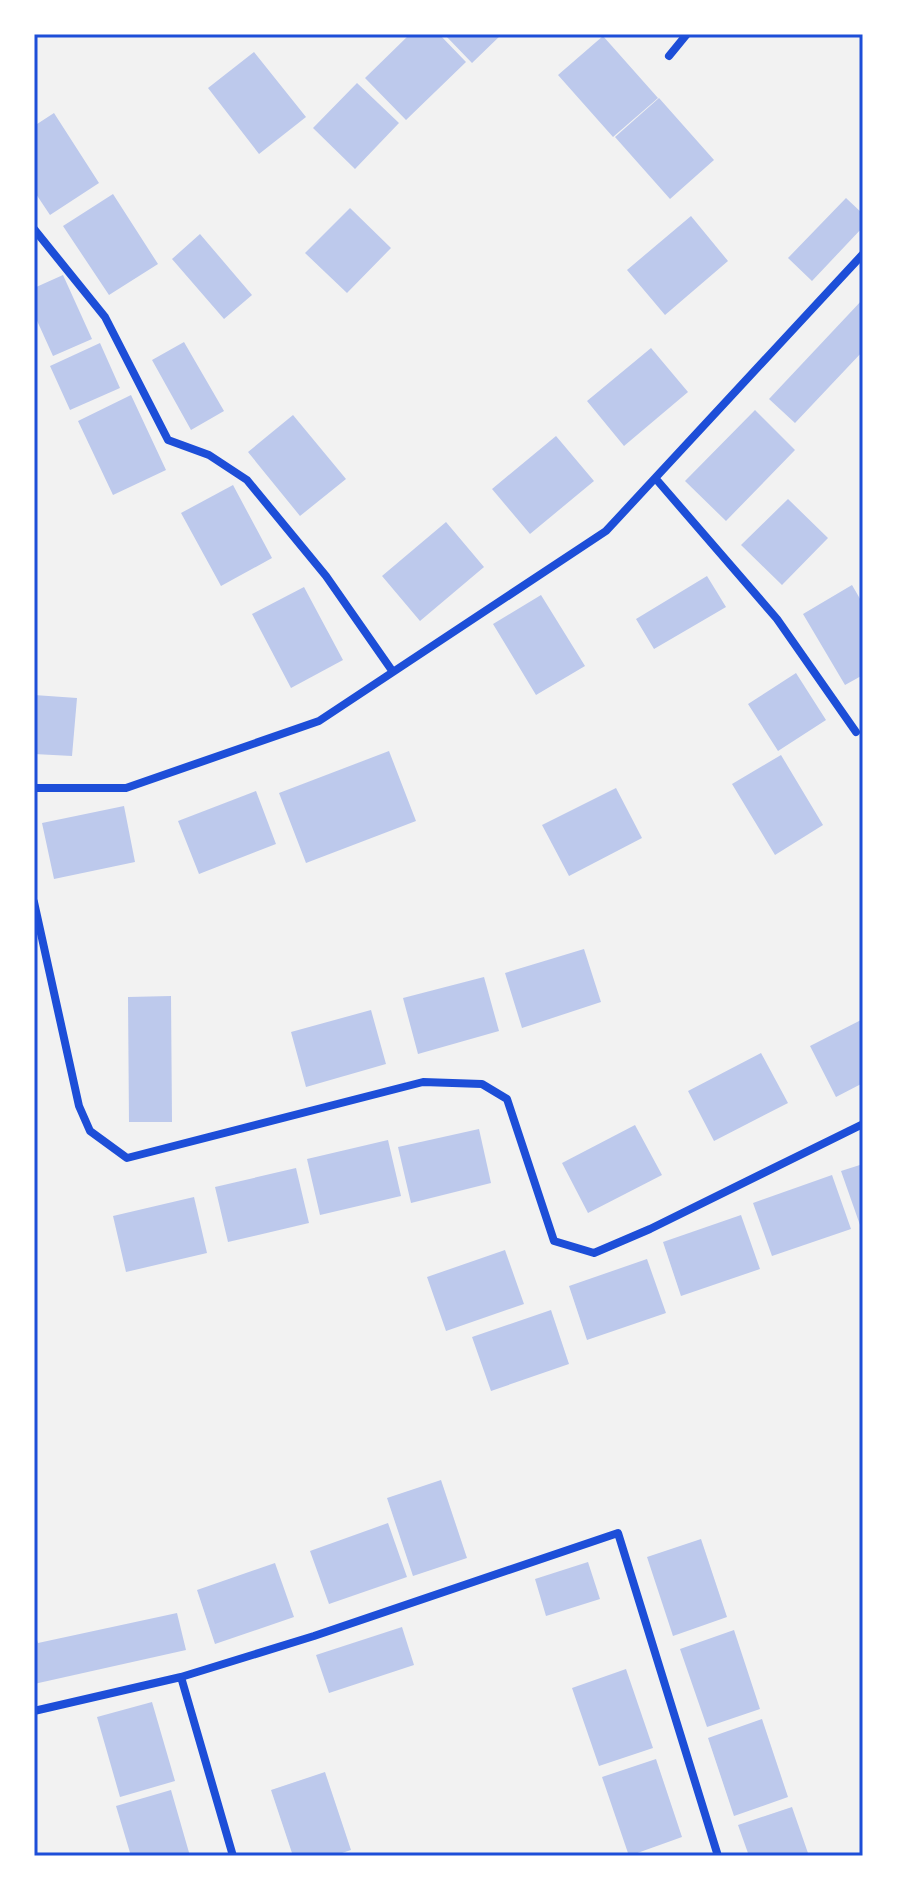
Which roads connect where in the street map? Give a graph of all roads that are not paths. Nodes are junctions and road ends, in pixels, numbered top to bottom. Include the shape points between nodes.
1 (687, 34) edge
2 (669, 56) dead end
3 (34, 229) edge
4 (863, 254) edge
5 (656, 479) junction
6 (393, 672) junction
7 (856, 732) dead end
8 (34, 788) edge
9 (34, 902) edge
10 (863, 1124) edge
11 (181, 1677) junction
12 (34, 1711) edge
13 (233, 1856) edge
14 (718, 1856) edge

1 - 2 street
3 - 6 street via 105,317 168,440 209,455 247,480 326,576
4 - 5 street
5 - 6 street via 606,531
5 - 7 street via 777,619
6 - 8 street via 319,721 126,788
9 - 10 street via 79,1106 90,1131 127,1158 423,1082 482,1084 507,1099 554,1241 594,1253
11 - 12 street
11 - 13 street
11 - 14 street via 618,1533

